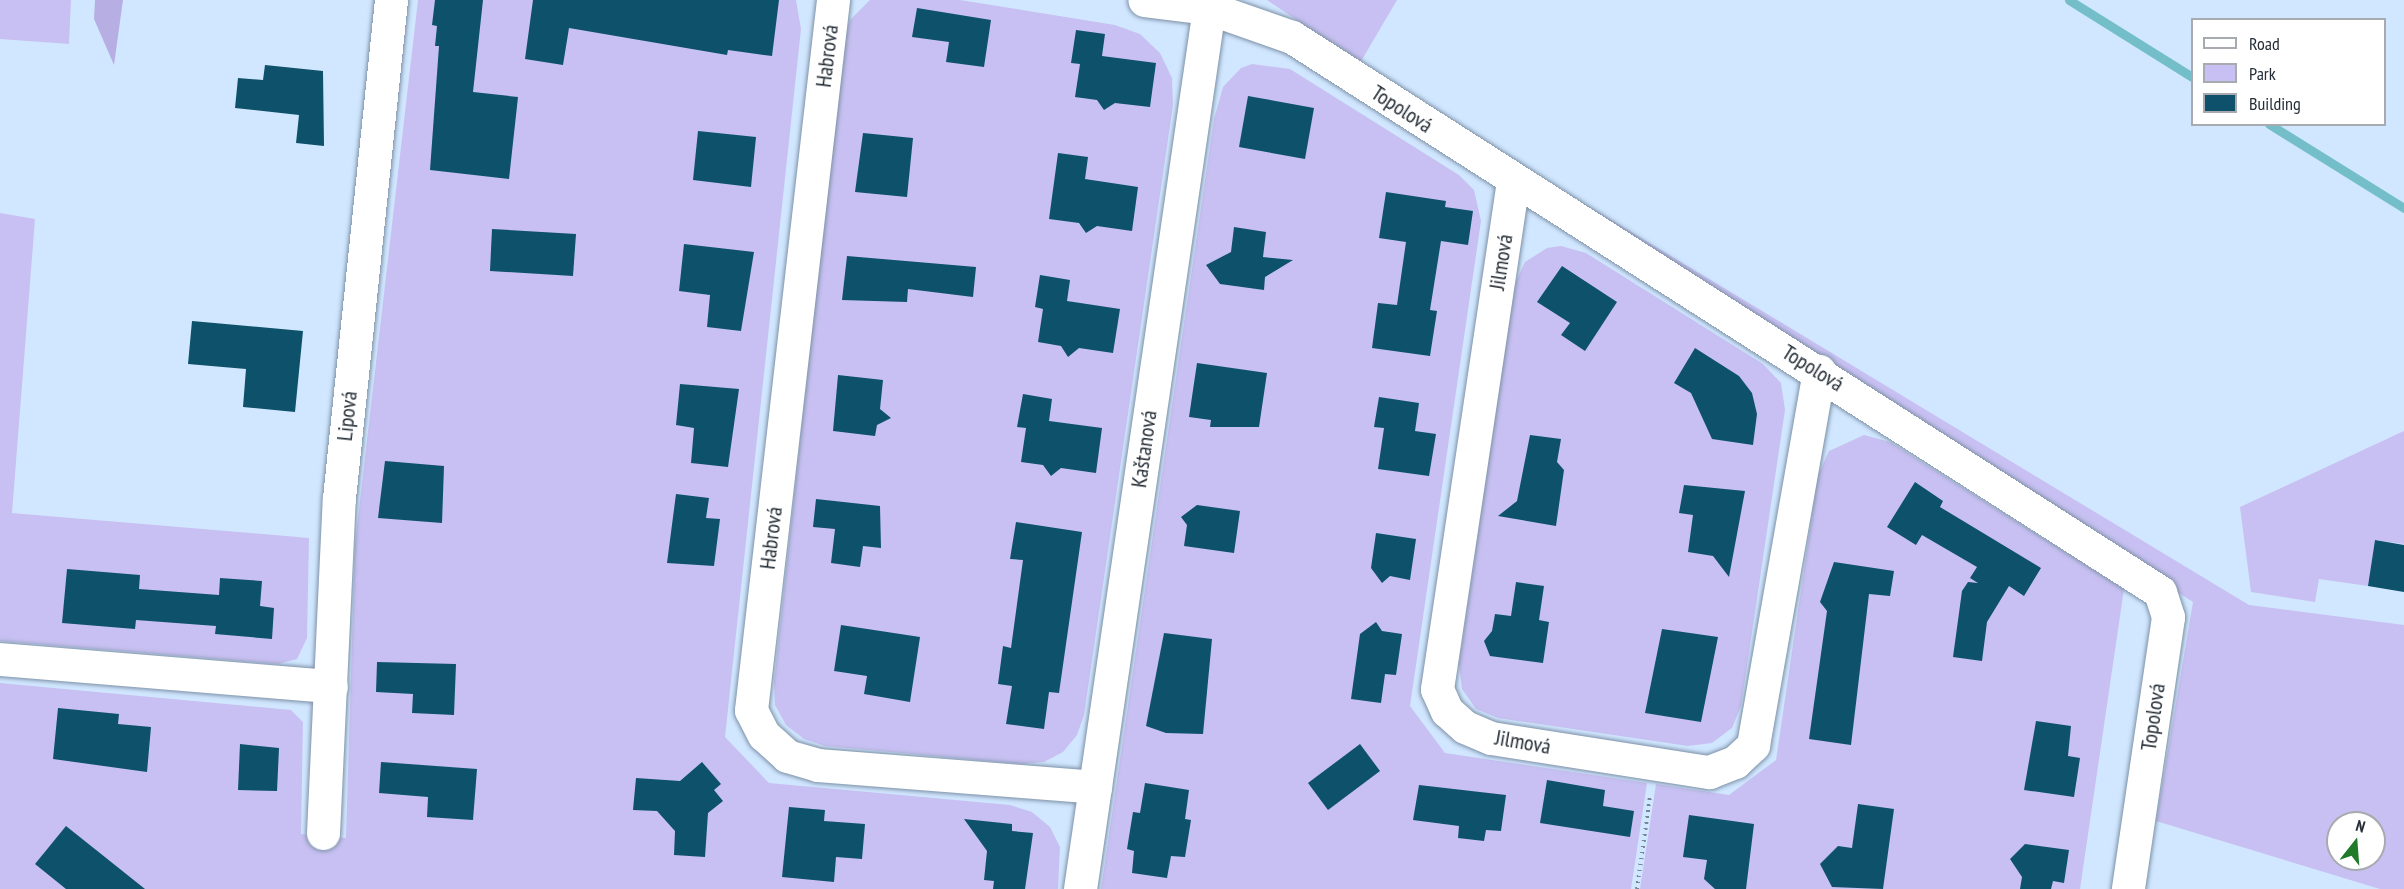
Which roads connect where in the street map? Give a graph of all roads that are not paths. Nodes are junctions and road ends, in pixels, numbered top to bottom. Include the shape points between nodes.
1 (391, 0) edge
2 (833, 0) edge
3 (1144, 0) edge
4 (1210, 4) edge
5 (1513, 181) junction
6 (1819, 371) junction
7 (0, 659) edge
8 (331, 686) junction
9 (1095, 787) junction
10 (323, 833) dead end
11 (1080, 889) edge
12 (2128, 889) edge

1 - 8 street, Lipová via 339,498
2 - 9 street, Habrová via 751,710 764,735 787,756 818,765
3 - 4 street
4 - 5 street, Topolová via 1292,37
4 - 9 street, Kaštanová
5 - 6 street, Topolová
5 - 6 street, Jilmová via 1437,689 1447,711 1465,727 1491,738 1709,772 1735,762 1753,746
6 - 12 street, Topolová via 2160,592 2168,617
7 - 8 street
8 - 10 street, Lipová
9 - 11 street, Kaštanová

